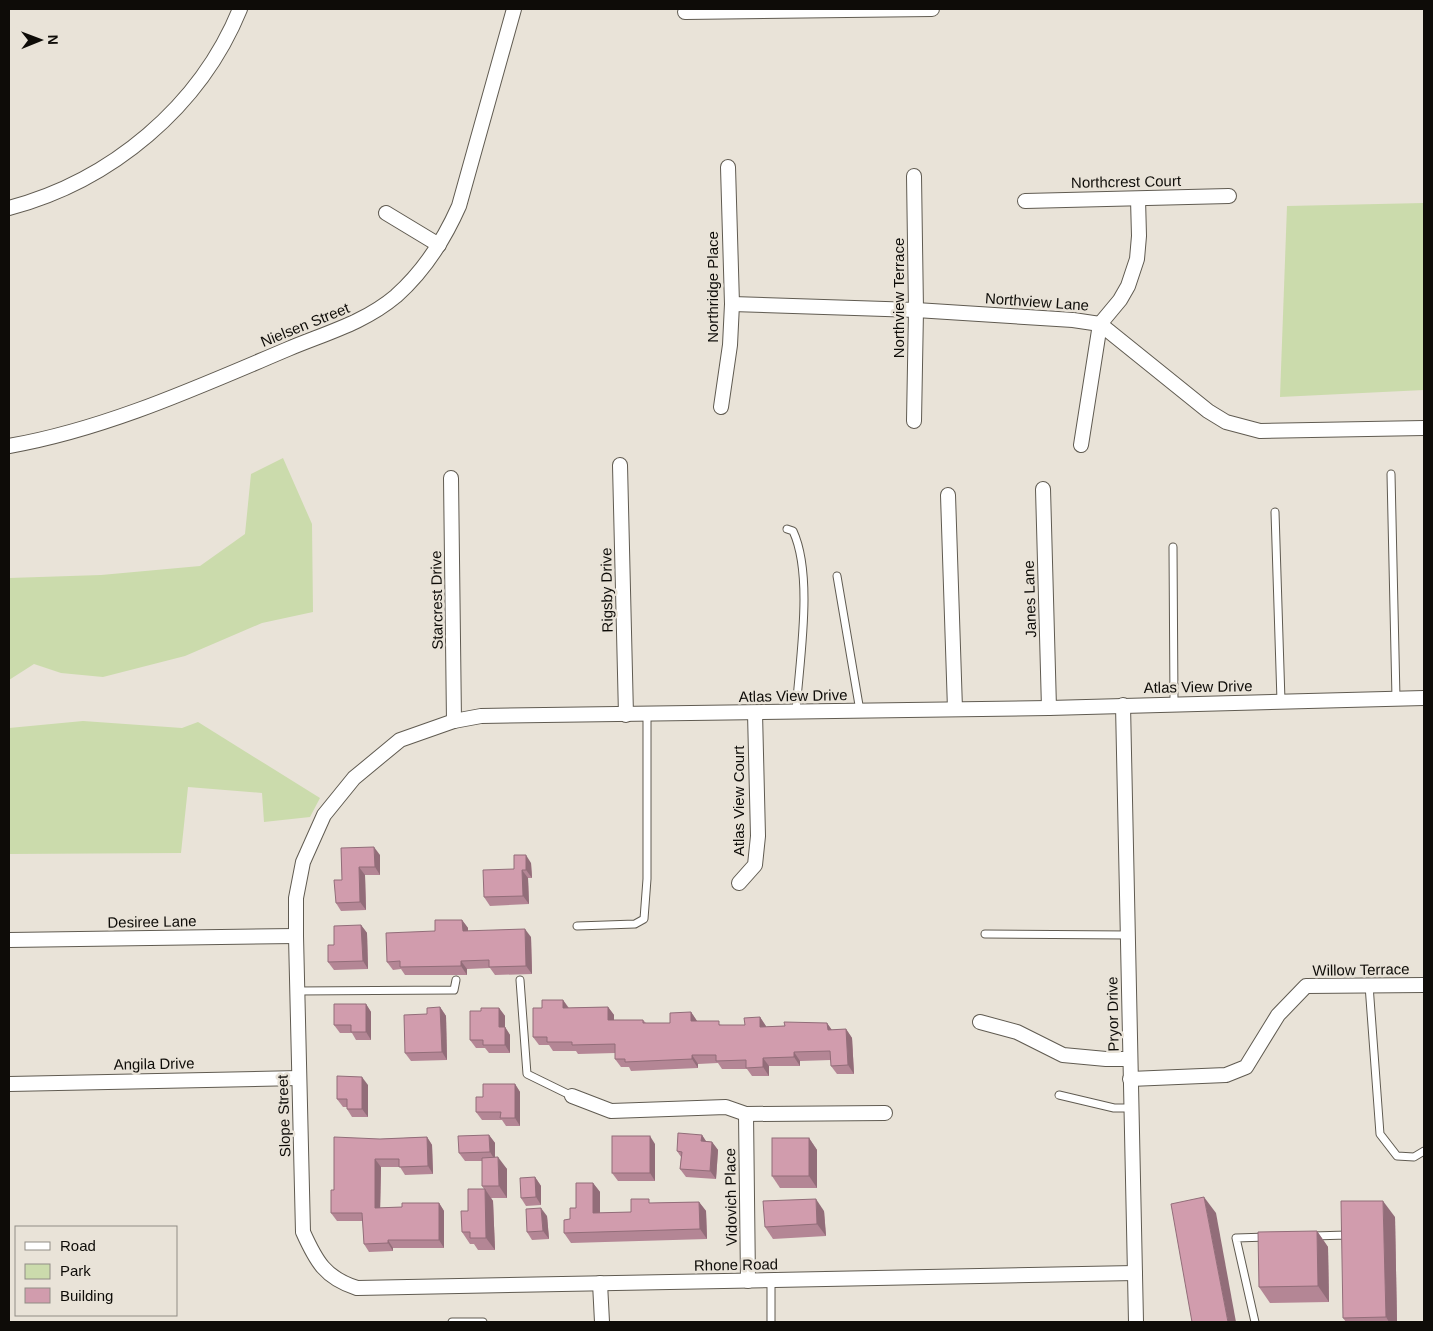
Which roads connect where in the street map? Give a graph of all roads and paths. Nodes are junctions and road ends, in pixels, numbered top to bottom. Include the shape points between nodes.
1 (240, 9) edge
2 (514, 9) edge
3 (932, 9) edge
4 (752, 11) edge
5 (685, 12) dead end
6 (728, 167) dead end
7 (914, 176) dead end
8 (1229, 196) dead end
9 (1138, 199) junction
10 (1025, 200) dead end
11 (9, 208) edge
12 (386, 213) dead end
13 (439, 245) junction
14 (732, 304) junction
15 (916, 310) junction
16 (1100, 324) junction
17 (721, 407) dead end
18 (914, 421) dead end
19 (1424, 428) edge
20 (9, 446) edge
21 (1081, 446) dead end
22 (620, 465) dead end
23 (1391, 474) dead end
24 (451, 478) dead end
25 (1043, 489) dead end
26 (948, 494) dead end
27 (1276, 512) dead end
28 (787, 529) dead end
29 (1173, 547) dead end
30 (837, 576) dead end
31 (1396, 698) junction
32 (1424, 698) edge
33 (1280, 701) junction
34 (1174, 703) junction
35 (1123, 705) junction
36 (1049, 708) junction
37 (955, 709) junction
38 (860, 711) junction
39 (796, 712) junction
40 (755, 713) junction
41 (626, 715) junction
42 (647, 715) junction
43 (454, 721) junction
44 (739, 884) dead end
45 (577, 926) dead end
46 (985, 934) dead end
47 (296, 936) junction
48 (1128, 936) junction
49 (9, 940) edge
50 (456, 980) dead end
51 (520, 980) dead end
52 (1369, 985) junction
53 (1424, 985) edge
54 (296, 991) junction
55 (980, 1022) dead end
56 (1130, 1059) junction
57 (299, 1078) junction
58 (1130, 1079) junction
59 (9, 1084) edge
60 (1059, 1095) dead end
61 (572, 1096) joint
62 (1131, 1108) junction
63 (885, 1113) dead end
64 (746, 1114) junction
65 (1424, 1151) edge
66 (1301, 1236) edge
67 (1273, 1237) edge
68 (1348, 1245) edge
69 (1135, 1274) junction
70 (771, 1280) junction
71 (748, 1281) junction
72 (339, 1282) joint
73 (600, 1283) junction
74 (452, 1322) edge
75 (483, 1322) edge
76 (602, 1322) edge
77 (771, 1322) edge
78 (1136, 1322) edge
79 (1254, 1322) edge

1 - 11 street via 195,86 136,145 72,185
2 - 13 street, Nielsen Street via 459,206
3 - 4 street
4 - 5 street
6 - 14 street, Northridge Place
7 - 15 street, Northview Terrace
8 - 9 street, Northcrest Court
9 - 10 street, Northcrest Court
9 - 16 street via 1140,236 1134,271 1120,300
12 - 13 street
13 - 20 street, Nielsen Street via 427,264 396,296 342,329 163,402 47,438
14 - 15 street, Northview Lane
14 - 17 street, Northridge Place
15 - 16 street, Northview Lane
15 - 18 street, Northview Terrace
16 - 19 street, Northview Lane via 1226,422 1260,431
16 - 21 street
22 - 41 street, Rigsby Drive
23 - 31 lane
24 - 43 street, Starcrest Drive
25 - 36 street, Janes Lane
26 - 37 street
27 - 33 lane
28 - 39 lane via 793,531 798,542 802,579 802,658
29 - 34 lane
30 - 38 lane
31 - 32 street, Atlas View Drive
31 - 33 street, Atlas View Drive
33 - 34 street, Atlas View Drive
34 - 35 street, Atlas View Drive
35 - 36 street, Atlas View Drive
35 - 48 street, Pryor Drive
36 - 37 street, Atlas View Drive
37 - 38 street, Atlas View Drive
38 - 39 street, Atlas View Drive
39 - 40 street, Atlas View Drive
40 - 42 street, Atlas View Drive
40 - 44 street, Atlas View Court via 758,836 755,865
41 - 42 street, Atlas View Drive
41 - 43 street, Atlas View Drive via 481,716
42 - 45 lane via 644,920 634,924
43 - 47 street, Atlas View Drive via 400,740 354,778 324,815 303,862 296,898
46 - 48 lane
47 - 49 street, Desiree Lane
47 - 54 street, Slope Street
48 - 56 street, Pryor Drive
50 - 54 lane via 454,990
51 - 61 lane via 527,1074
52 - 53 street, Willow Terrace
52 - 58 street, Willow Terrace via 1306,986 1278,1015 1246,1067 1226,1075
52 - 65 lane via 1380,1134 1397,1156 1414,1157
54 - 57 street, Slope Street
55 - 56 street via 1017,1032 1064,1055
56 - 58 street, Pryor Drive
57 - 59 street, Angila Drive
57 - 72 street, Slope Street via 304,1232 314,1259
58 - 62 street, Pryor Drive
60 - 62 lane via 1114,1108
61 - 64 street via 611,1111 726,1107
62 - 69 street, Pryor Drive
63 - 64 street
64 - 71 street, Vidovich Place
66 - 68 lane via 1348,1235
67 - 79 lane via 1236,1238
69 - 70 street, Rhone Road
69 - 78 street, Pryor Drive
70 - 71 street, Rhone Road
70 - 77 lane
71 - 73 street, Rhone Road
72 - 73 street, Rhone Road via 357,1288
73 - 76 street
74 - 75 lane

